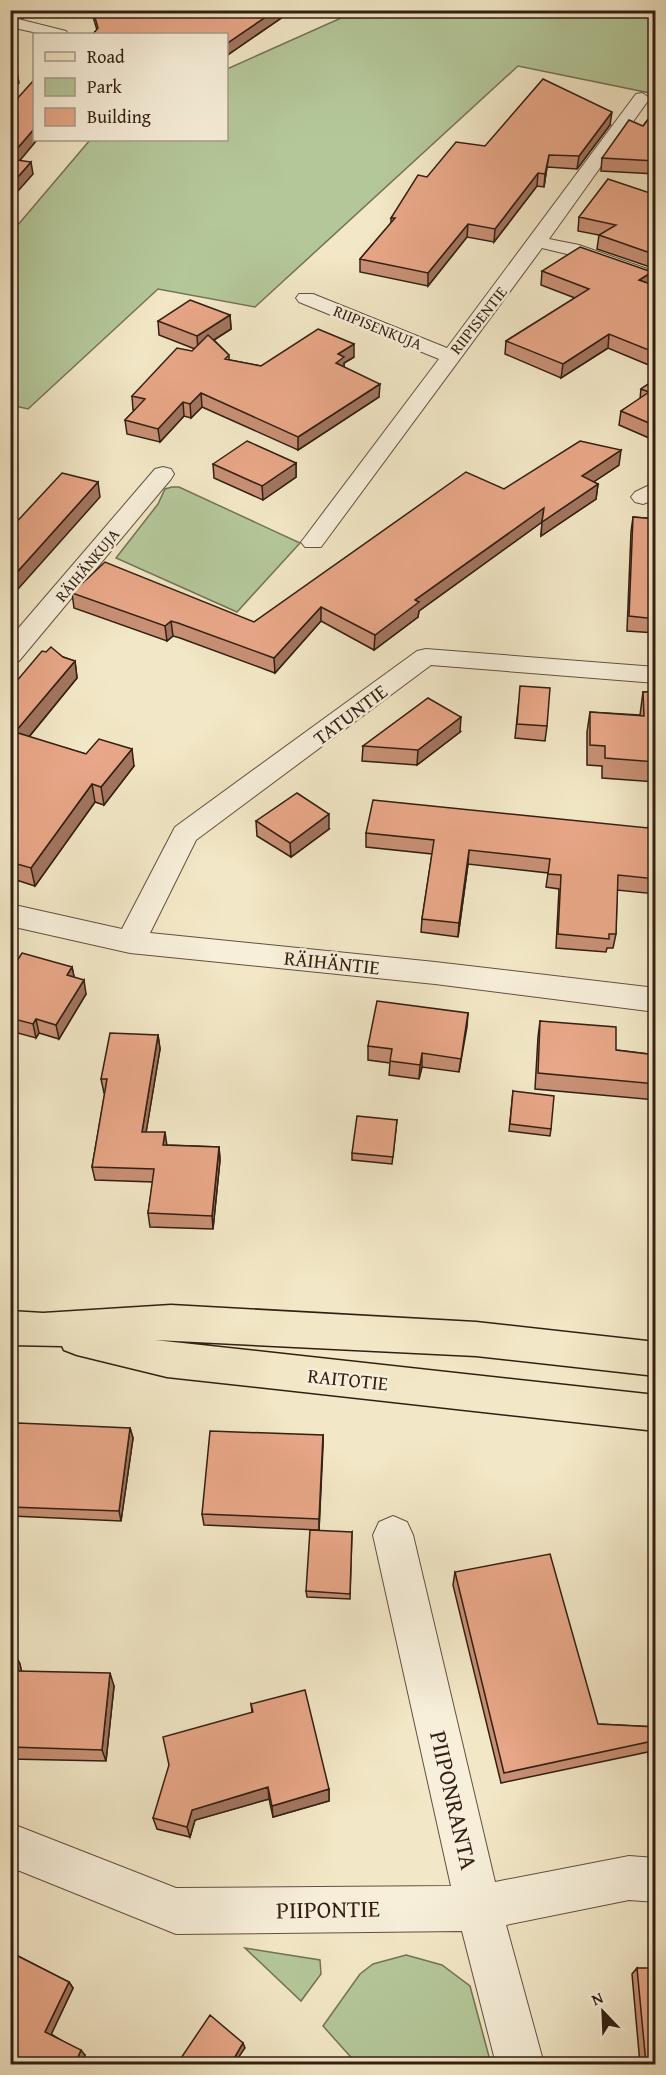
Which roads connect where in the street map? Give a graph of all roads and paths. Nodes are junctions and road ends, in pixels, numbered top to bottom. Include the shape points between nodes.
1 (10, 22) edge
2 (56, 33) edge
3 (642, 98) dead end
4 (538, 242) junction
5 (656, 279) edge
6 (306, 298) dead end
7 (449, 356) junction
8 (163, 474) dead end
9 (313, 542) dead end
10 (10, 655) edge
11 (656, 675) edge
12 (10, 915) edge
13 (130, 942) junction
14 (656, 1000) edge
15 (27, 1329) edge
16 (656, 1359) edge
17 (656, 1413) edge
18 (393, 1535) dead end
19 (10, 1845) edge
20 (656, 1880) edge
21 (479, 1908) junction
22 (520, 2064) edge

1 - 2 street
3 - 4 street, RIIPISENTIE
4 - 5 street via 572,249
4 - 7 street, RIIPISENTIE
6 - 7 street, RIIPISENKUJA
7 - 9 street, RIIPISENTIE
8 - 10 street, RÄIHÄNKUJA
11 - 13 street, TATUNTIE via 426,657 184,834
12 - 13 street, RÄIHÄNTIE
13 - 14 street, RÄIHÄNTIE
15 - 16 main road, RAITOTIE via 171,1322 476,1339
15 - 17 main road, RAITOTIE via 167,1359
18 - 21 street, PIIPONRANTA
19 - 21 street, PIIPONTIE via 176,1911
20 - 21 street, PIIPONTIE via 628,1878
21 - 22 street, PIIPONRANTA

